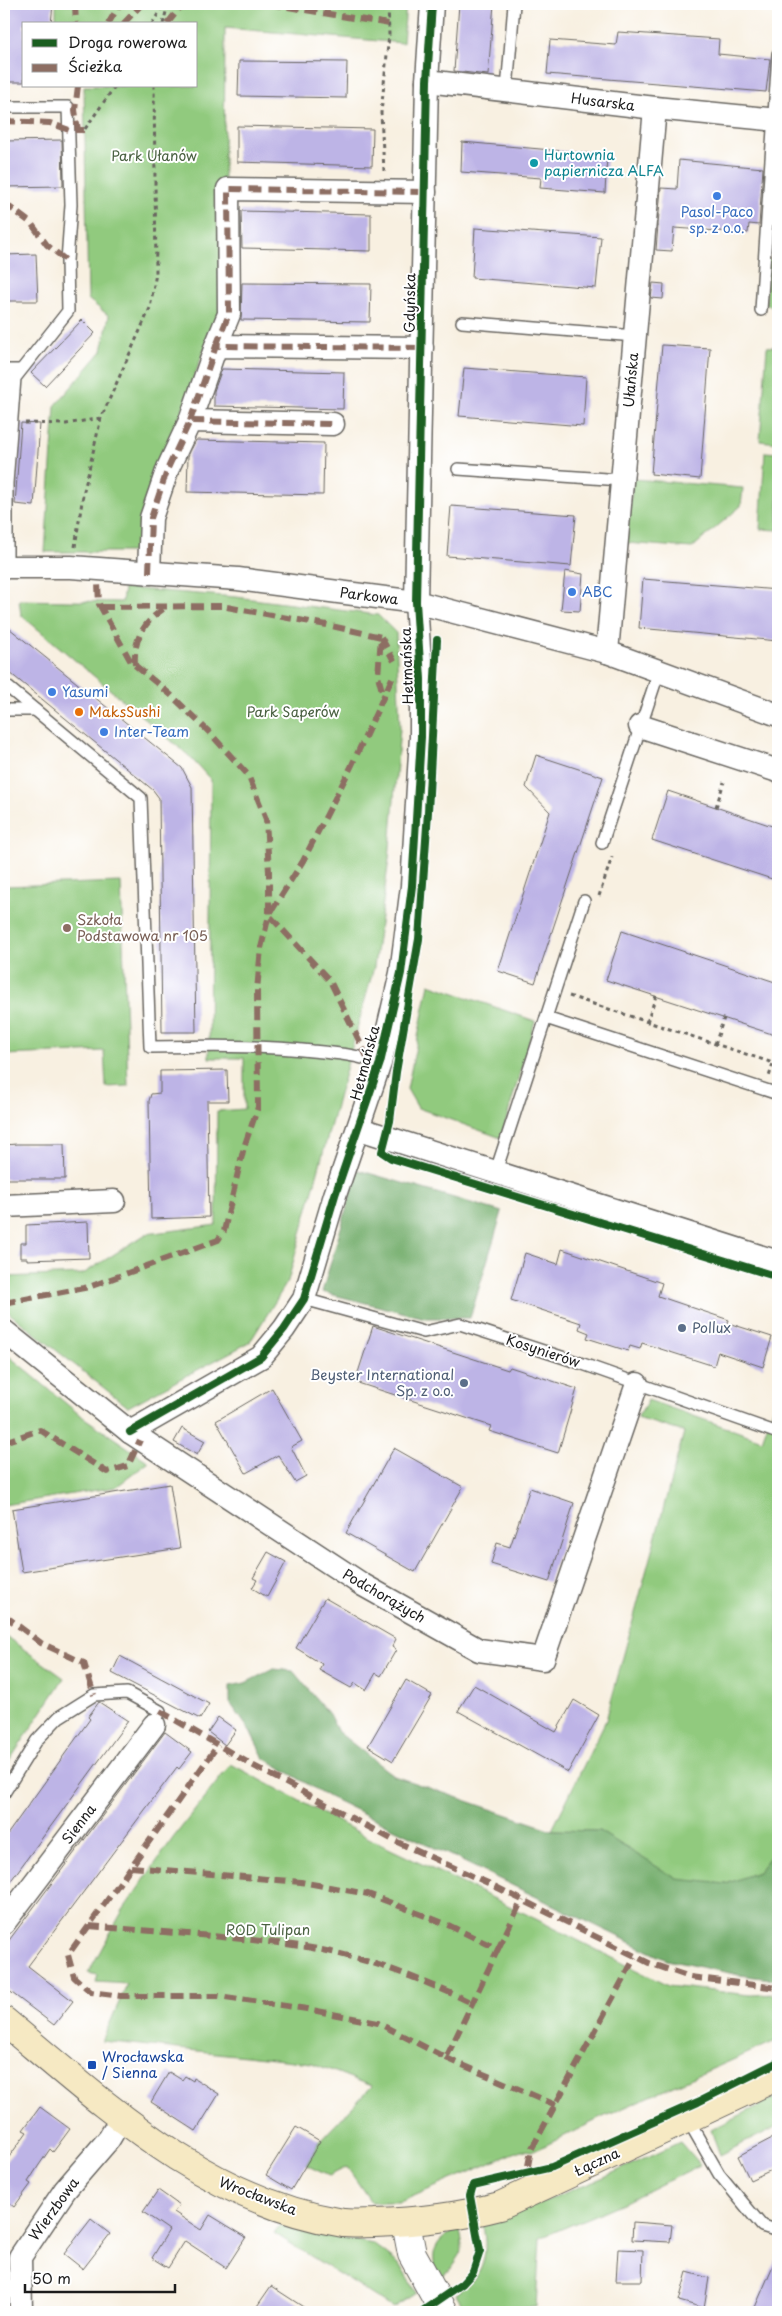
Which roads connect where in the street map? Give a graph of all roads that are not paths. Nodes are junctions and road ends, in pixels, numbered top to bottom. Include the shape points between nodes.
1 (432, 4) edge
2 (514, 4) edge
3 (778, 54) edge
4 (427, 81) junction
5 (507, 90) junction
6 (4, 107) edge
7 (655, 108) junction
8 (775, 119) edge
9 (425, 192) junction
10 (762, 310) dead end
11 (462, 322) dead end
12 (635, 336) junction
13 (216, 346) junction
14 (422, 348) junction
15 (4, 370) edge
16 (20, 370) junction
17 (190, 421) junction
18 (333, 424) dead end
19 (458, 469) dead end
20 (622, 480) junction
21 (5, 483) edge
22 (5, 567) edge
23 (149, 573) junction
24 (416, 602) junction
25 (606, 652) junction
26 (659, 671) junction
27 (4, 684) edge
28 (4, 710) edge
29 (35, 710) junction
30 (778, 715) edge
31 (640, 726) junction
32 (778, 771) edge
33 (602, 843) dead end
34 (584, 901) dead end
35 (546, 1018) junction
36 (380, 1063) junction
37 (778, 1094) edge
38 (360, 1129) junction
39 (496, 1171) junction
40 (114, 1201) dead end
41 (4, 1206) edge
42 (778, 1262) edge
43 (304, 1299) junction
44 (4, 1331) edge
45 (637, 1384) junction
46 (130, 1432) junction
47 (778, 1433) edge
48 (154, 1725) joint
49 (4, 1793) edge
50 (4, 1923) edge
51 (4, 2021) edge
52 (778, 2076) edge
53 (122, 2117) junction
54 (688, 2120) junction
55 (406, 2222) junction
56 (778, 2231) edge
57 (21, 2312) edge
58 (444, 2312) edge

1 - 4 street, Gdyńska
2 - 5 lane
3 - 8 lane
4 - 5 street, Husarska
4 - 9 street, Gdyńska
5 - 7 street, Husarska
6 - 16 lane via 68,107 71,205 68,311
7 - 8 street, Husarska
7 - 12 street, Ułańska
8 - 10 lane
9 - 13 street via 228,189 229,314
9 - 14 street, Gdyńska
11 - 12 lane
12 - 20 street, Ułańska
13 - 14 street
13 - 17 street
14 - 24 street, Gdyńska
15 - 16 lane
16 - 21 lane via 15,378
17 - 18 street
17 - 23 street via 168,468 151,518
19 - 20 lane
20 - 25 street, Ułańska
21 - 22 lane
22 - 23 street, Parkowa via 71,567
23 - 24 street, Parkowa via 238,579
24 - 25 street, Parkowa
24 - 36 street, Hetmańska via 421,737 412,886 401,973
25 - 26 street, Parkowa
26 - 30 street, Parkowa
26 - 31 lane
27 - 29 lane
28 - 29 lane
29 - 36 lane via 141,798 150,1047 231,1045 284,1048 335,1053
31 - 32 street
31 - 33 lane
34 - 35 lane
35 - 37 lane
35 - 39 lane
36 - 38 street, Hetmańska
38 - 39 street
38 - 43 street, Hetmańska via 335,1195
39 - 42 street
40 - 41 street
43 - 45 lane, Kosynierów via 424,1332 460,1324
43 - 46 street, Hetmańska via 261,1357
44 - 46 street, Podchorążych
45 - 46 street, Podchorążych via 543,1659 479,1650 363,1585
45 - 47 lane, Kosynierów
48 - 49 lane via 160,1711 127,1694 94,1695 59,1717 37,1740
48 - 50 street, Sienna
51 - 53 main road, Wrocławska
52 - 54 main road, Łączna
53 - 55 main road, Wrocławska via 182,2161 232,2189 292,2211 345,2223
53 - 57 street, Wierzbowa via 109,2139 65,2190 20,2257
54 - 55 main road, Łączna via 500,2206 461,2216
54 - 56 lane via 719,2174 762,2226
55 - 58 street via 412,2254

